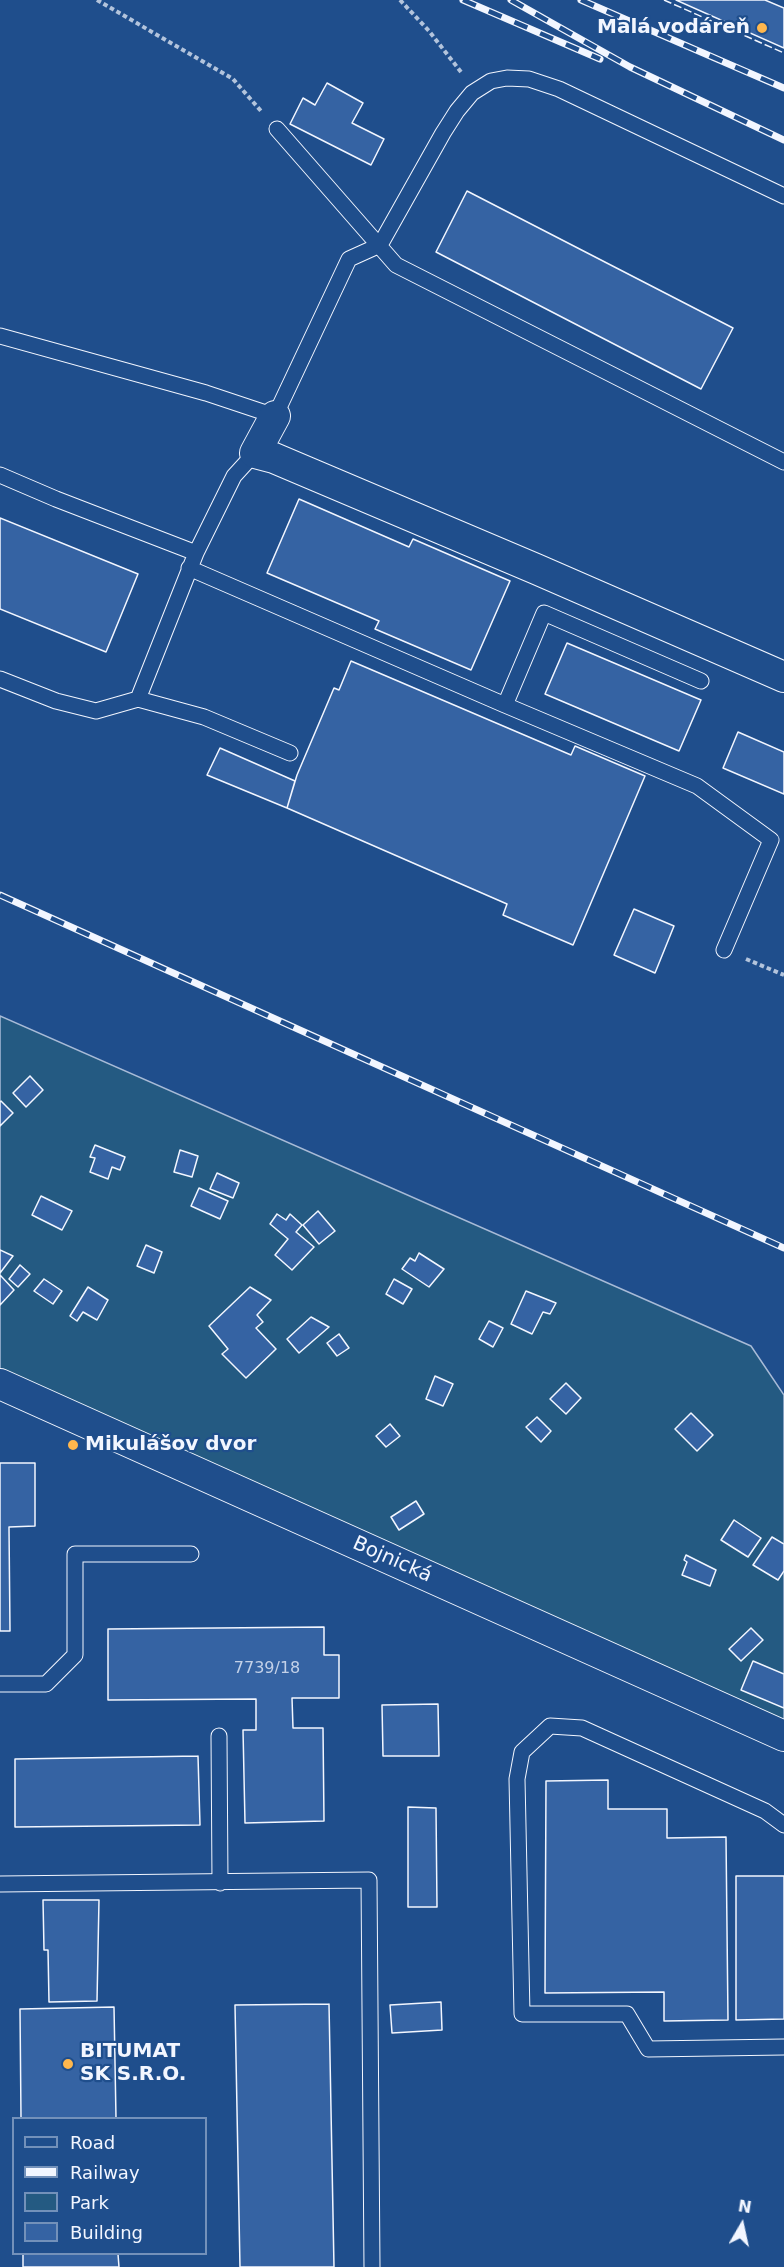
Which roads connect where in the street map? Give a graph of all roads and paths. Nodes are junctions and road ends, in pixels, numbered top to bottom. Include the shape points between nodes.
1 (97, 0) edge
2 (400, 0) edge
3 (480, 87) junction
4 (277, 129) joint
5 (784, 196) edge
6 (380, 246) junction
7 (0, 336) edge
8 (275, 416) junction
9 (255, 453) junction
10 (784, 462) edge
11 (0, 476) edge
12 (195, 553) junction
13 (189, 568) junction
14 (784, 677) edge
15 (0, 679) edge
16 (701, 681) dead end
17 (138, 699) junction
18 (505, 705) junction
19 (291, 753) dead end
20 (724, 950) joint
21 (784, 975) edge
22 (0, 1384) edge
23 (191, 1554) dead end
24 (0, 1684) edge
25 (219, 1736) dead end
26 (784, 1736) edge
27 (784, 1825) edge
28 (220, 1883) junction
29 (0, 1884) edge
30 (784, 2047) edge
31 (372, 2267) edge

1 - 4 path via 233,79
2 - 3 path via 466,79
3 - 5 lane via 507,78 529,79 559,89
3 - 6 lane via 457,111
4 - 6 lane
6 - 8 lane via 349,260
6 - 10 lane via 396,265
7 - 8 lane
8 - 9 street
9 - 12 lane via 234,476
9 - 14 street
11 - 12 lane
12 - 13 lane
13 - 17 lane
13 - 18 lane
15 - 17 lane via 96,711
16 - 18 lane via 544,613
17 - 19 lane via 204,717
18 - 20 lane via 697,786 771,840
20 - 21 path
22 - 26 street, Bojnická
23 - 24 lane via 75,1554 75,1655 46,1684
25 - 28 lane
27 - 30 lane via 765,1811 582,1728 550,1726 522,1752 517,1779 522,2014 627,2014 648,2049
28 - 29 lane
28 - 31 lane via 369,1881

